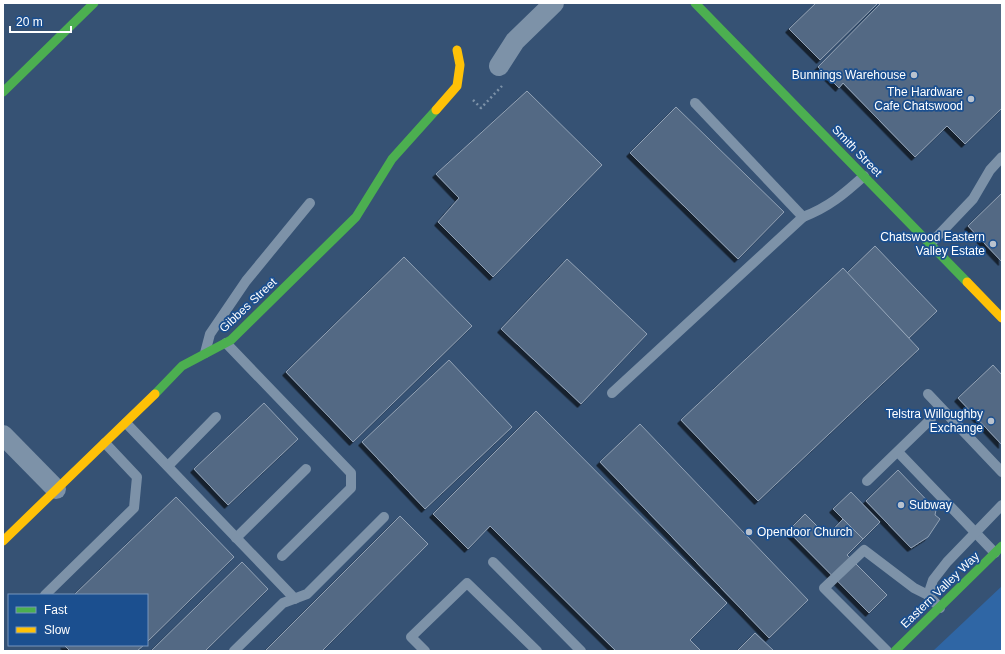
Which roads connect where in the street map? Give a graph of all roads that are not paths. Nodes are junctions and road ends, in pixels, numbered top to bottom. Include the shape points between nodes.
1 (94, 3) edge
2 (554, 3) edge
3 (695, 3) edge
4 (458, 50) dead end
5 (499, 66) road end
6 (3, 92) edge
7 (695, 103) dead end
8 (1002, 157) edge
9 (864, 176) junction
10 (310, 204) dead end
11 (803, 217) junction
12 (930, 243) junction
13 (1002, 318) edge
14 (226, 343) junction
15 (205, 354) junction
16 (612, 393) dead end
17 (928, 394) dead end
18 (216, 417) dead end
19 (931, 419) dead end
20 (126, 423) junction
21 (3, 435) edge
22 (105, 443) junction
23 (898, 452) junction
24 (168, 466) junction
25 (306, 469) dead end
26 (1002, 472) edge
27 (867, 481) dead end
28 (56, 489) junction
29 (1002, 505) edge
30 (384, 517) dead end
31 (975, 533) junction
32 (236, 538) junction
33 (3, 541) edge
34 (998, 550) edge
35 (282, 556) dead end
36 (493, 562) dead end
37 (46, 594) edge
38 (928, 595) junction
39 (295, 599) junction
40 (940, 608) junction
41 (234, 651) edge
42 (425, 651) edge
43 (537, 651) edge
44 (581, 651) edge
45 (887, 651) edge
46 (894, 651) edge

1 - 6 street
2 - 5 street via 515,42
3 - 9 street, Smith Street
4 - 14 street, Gibbes Street via 460,65 457,86 392,159 356,217
7 - 11 lane
8 - 12 lane via 990,170 973,199
9 - 11 lane via 844,194 820,210
9 - 12 street, Smith Street
10 - 15 lane via 246,281 210,334
11 - 16 lane
12 - 13 street, Smith Street
14 - 15 street, Gibbes Street
14 - 35 lane via 351,473 350,488
15 - 20 street, Gibbes Street via 182,366
17 - 26 lane
18 - 24 lane
19 - 23 lane
20 - 22 street, Gibbes Street
20 - 24 lane
21 - 28 street
22 - 28 street, Gibbes Street
22 - 37 lane via 137,477 134,508
23 - 27 lane
23 - 31 lane
24 - 32 lane
25 - 32 lane
28 - 33 street, Gibbes Street
29 - 31 lane
30 - 39 lane via 307,594
31 - 34 lane
31 - 38 lane via 933,580
32 - 39 lane
34 - 40 street, Eastern Valley Way
36 - 44 lane
38 - 40 lane
38 - 45 lane via 914,588 864,550 824,588
39 - 41 lane via 283,603
40 - 46 street, Eastern Valley Way
42 - 43 lane via 412,638 467,583

